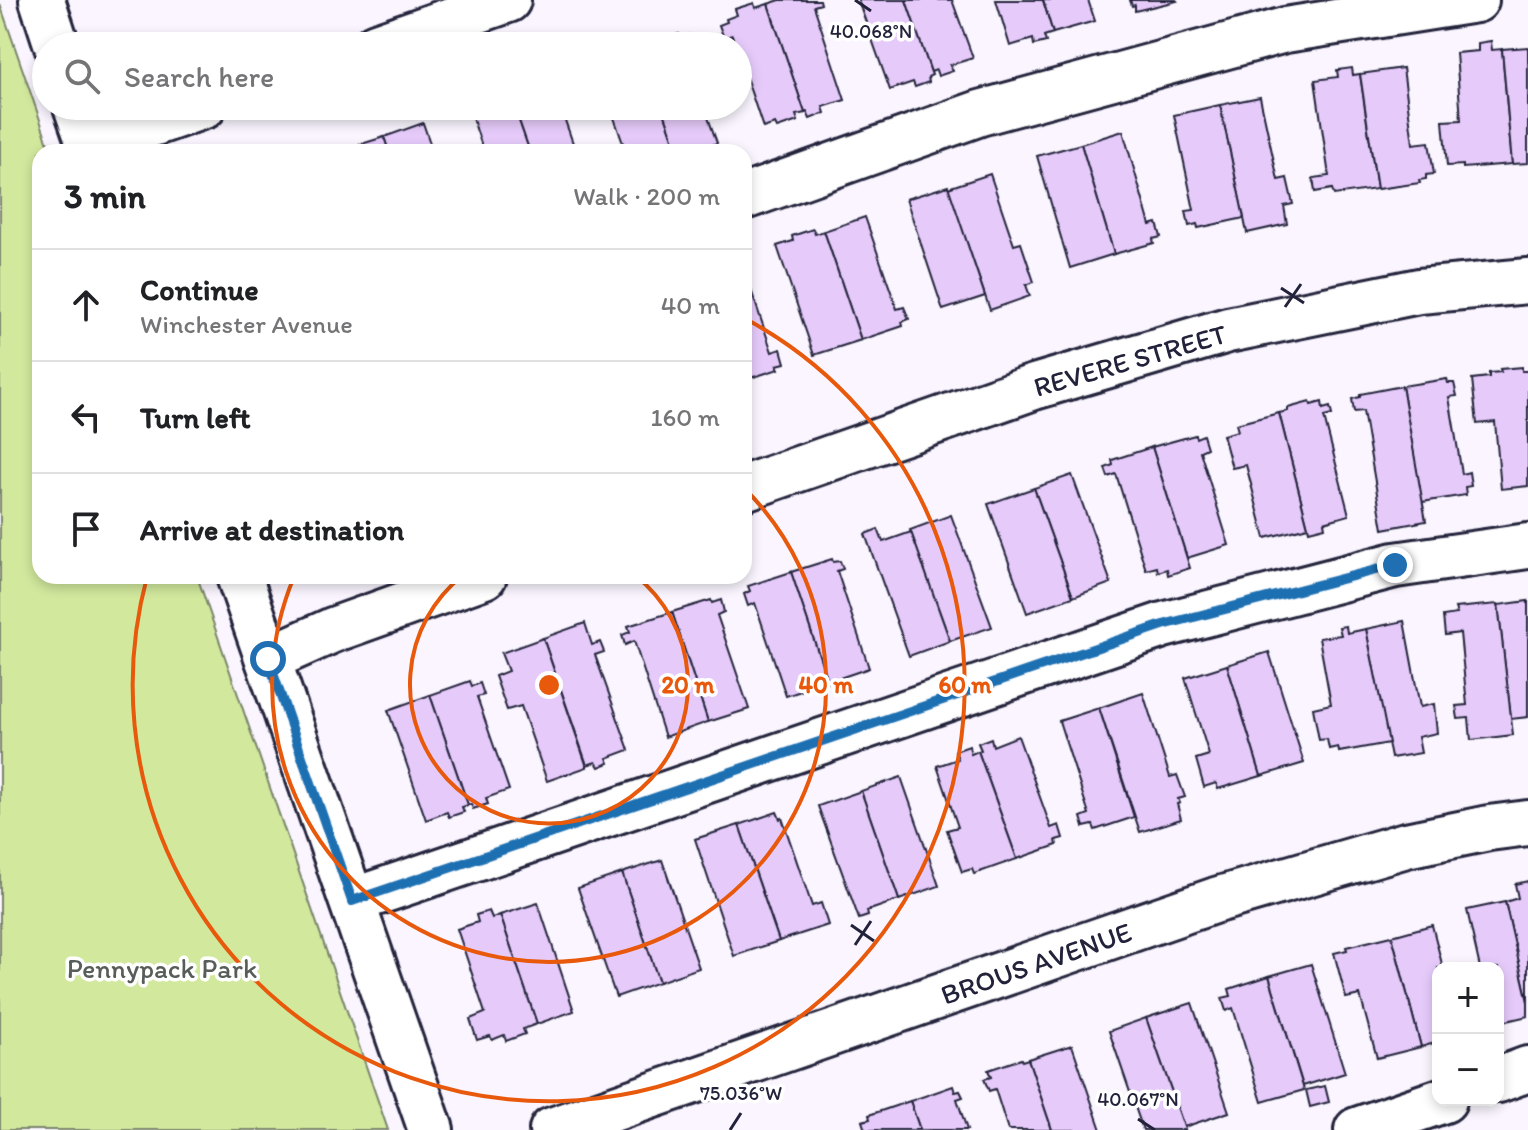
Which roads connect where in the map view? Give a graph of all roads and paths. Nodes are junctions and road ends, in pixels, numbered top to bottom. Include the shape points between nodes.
1 (42, 0) edge
2 (508, 0) edge
3 (1476, 0) edge
4 (52, 32) edge
5 (416, 32) edge
6 (147, 120) edge
7 (86, 135) edge
8 (752, 194) edge
9 (1528, 281) edge
10 (752, 485) edge
11 (1528, 546) edge
12 (242, 584) edge
13 (462, 584) edge
14 (268, 659) junction
15 (1528, 823) edge
16 (352, 901) junction
17 (1528, 1069) edge
18 (1504, 1078) edge
19 (1432, 1104) edge
20 (431, 1130) edge
21 (552, 1130) edge
22 (1357, 1130) edge

1 - 4 street
2 - 5 street
3 - 8 street via 1285,30 980,113
6 - 7 street
9 - 10 street, REVERE STREET via 1419,291 1228,330 1034,387
11 - 16 street via 1395,565 1163,625
12 - 14 street
13 - 14 street
14 - 16 street
15 - 21 street, BROUS AVENUE via 1406,845 1216,900
16 - 20 street
17 - 18 street
19 - 22 street

